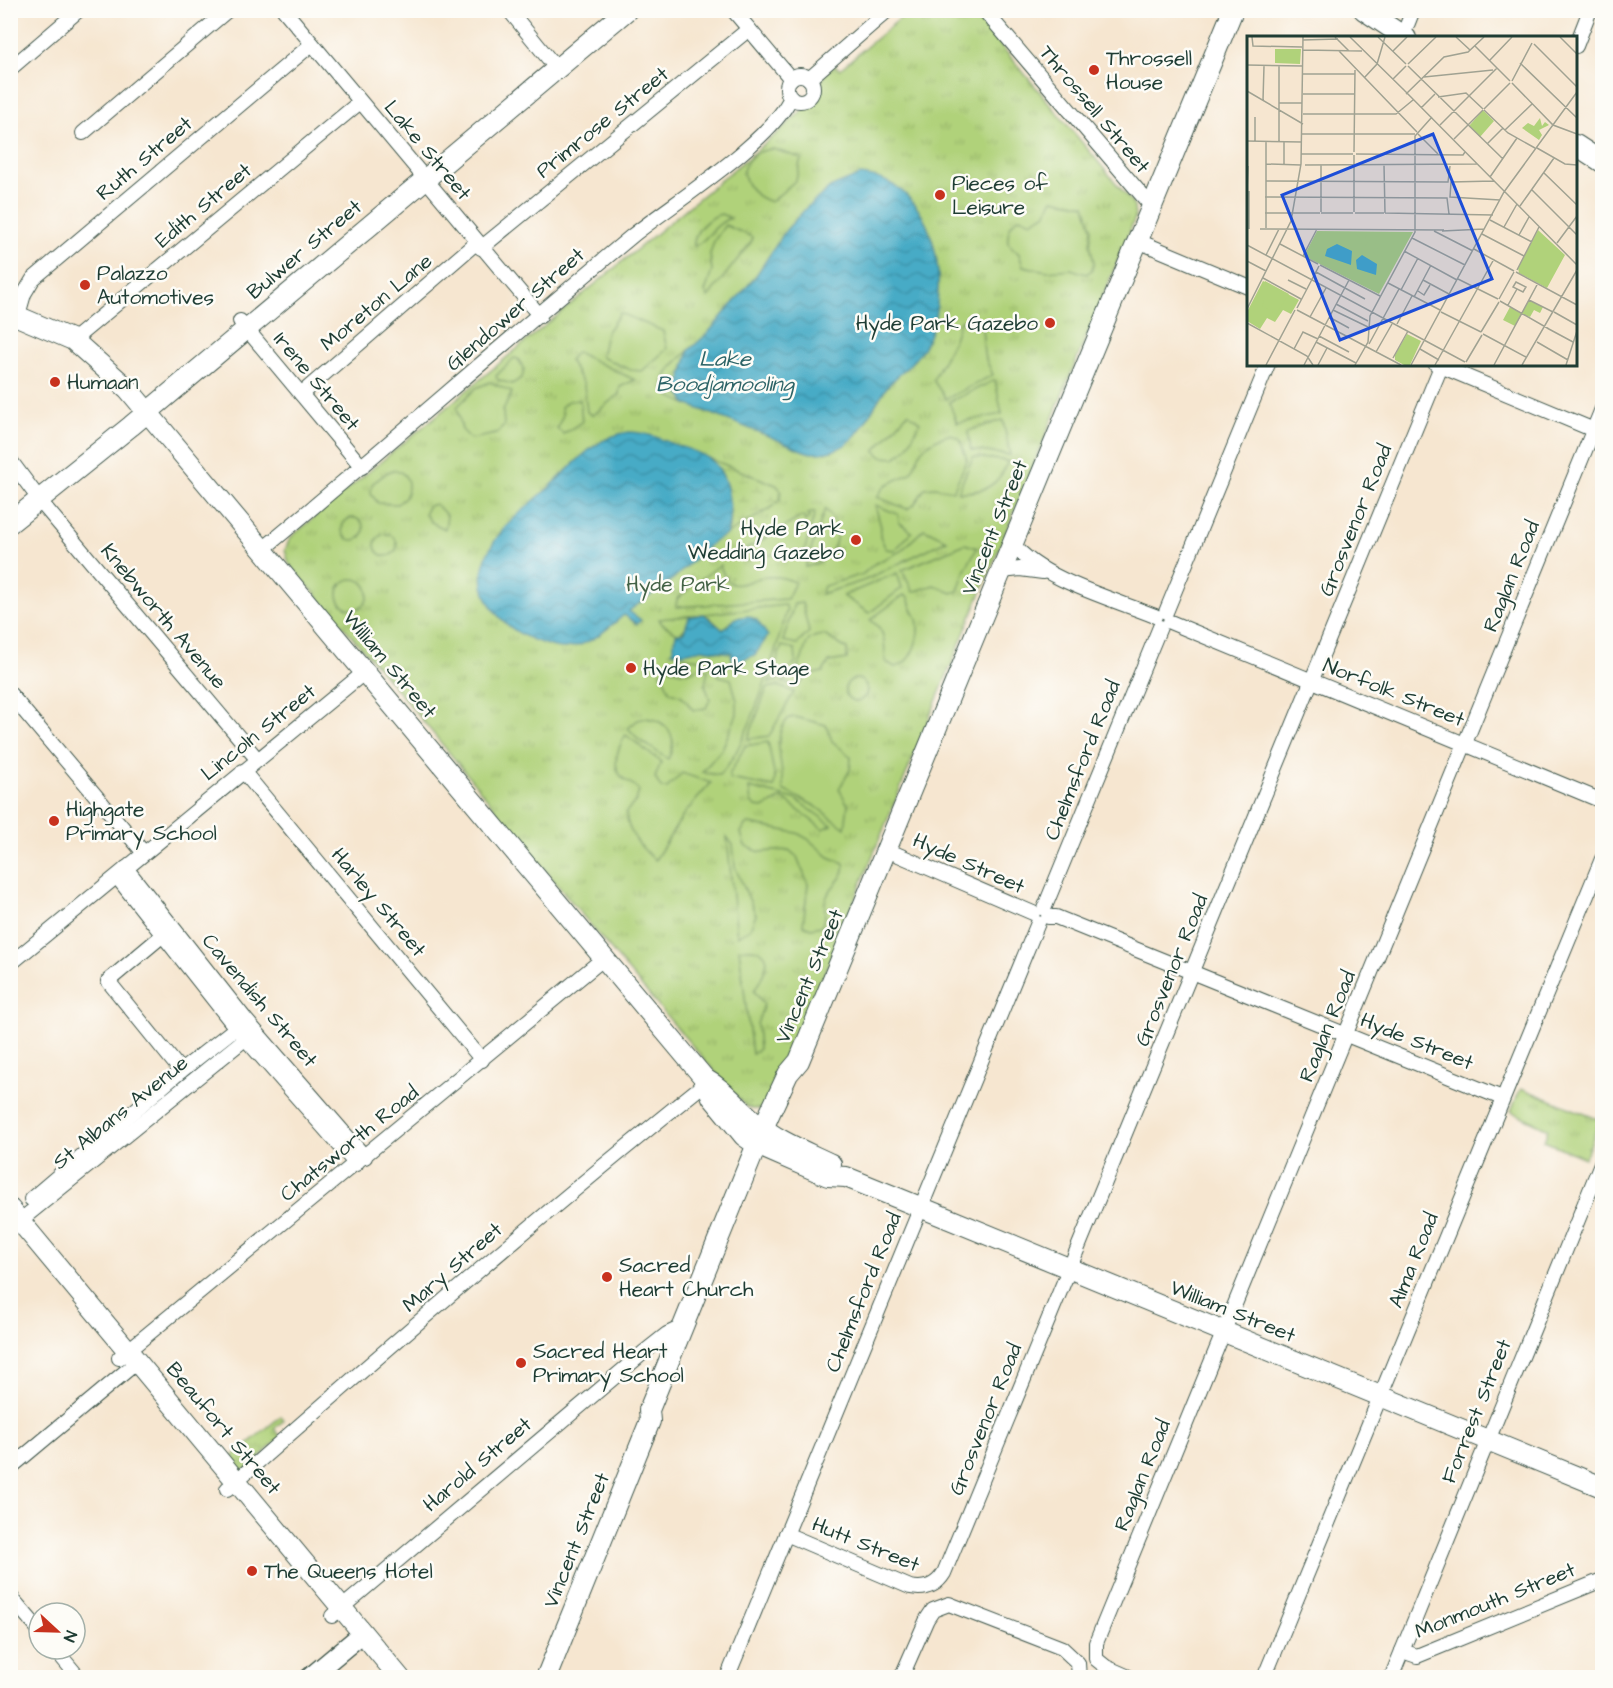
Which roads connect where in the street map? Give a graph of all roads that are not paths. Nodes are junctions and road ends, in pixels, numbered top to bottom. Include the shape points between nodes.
1 (79, 10) edge
2 (228, 10) edge
3 (284, 10) edge
4 (509, 10) edge
5 (733, 10) edge
6 (888, 10) edge
7 (984, 10) edge
8 (1233, 10) edge
9 (1364, 10) edge
10 (1413, 10) edge
11 (1590, 10) edge
12 (616, 13) edge
13 (749, 29) junction
14 (1403, 36) edge
15 (1404, 36) edge
16 (1577, 41) edge
17 (312, 44) junction
18 (554, 65) junction
19 (10, 69) edge
20 (791, 79) junction
21 (809, 79) junction
22 (791, 97) junction
23 (360, 102) junction
24 (83, 133) dead end
25 (1577, 146) edge
26 (1602, 162) edge
27 (421, 177) junction
28 (1152, 207) junction
29 (1138, 241) junction
30 (479, 245) junction
31 (1247, 287) edge
32 (14, 314) edge
33 (540, 316) junction
34 (243, 325) junction
35 (73, 340) junction
36 (1267, 366) edge
37 (1440, 366) edge
38 (1442, 366) edge
39 (301, 394) junction
40 (144, 408) junction
41 (1602, 409) edge
42 (1598, 432) edge
43 (10, 460) edge
44 (362, 467) junction
45 (37, 495) junction
46 (10, 511) edge
47 (10, 523) edge
48 (1013, 544) junction
49 (262, 550) junction
50 (1002, 571) junction
51 (1048, 573) junction
52 (1163, 619) junction
53 (366, 671) junction
54 (1312, 681) junction
55 (10, 694) edge
56 (1466, 744) junction
57 (258, 760) junction
58 (243, 771) junction
59 (1602, 801) edge
60 (887, 850) junction
61 (144, 853) junction
62 (1602, 859) edge
63 (121, 873) junction
64 (1041, 915) junction
65 (163, 935) junction
66 (604, 958) junction
67 (10, 964) edge
68 (1192, 973) junction
69 (246, 1030) junction
70 (1346, 1035) junction
71 (482, 1060) junction
72 (181, 1071) junction
73 (705, 1079) junction
74 (1502, 1098) junction
75 (766, 1140) junction
76 (360, 1161) junction
77 (1602, 1161) edge
78 (920, 1207) junction
79 (13, 1219) edge
80 (1069, 1269) junction
81 (684, 1326) junction
82 (1223, 1333) junction
83 (651, 1347) junction
84 (128, 1360) junction
85 (665, 1370) junction
86 (1379, 1397) junction
87 (650, 1421) junction
88 (1486, 1441) junction
89 (10, 1468) edge
90 (232, 1485) junction
91 (1602, 1487) edge
92 (786, 1534) junction
93 (1602, 1580) edge
94 (931, 1586) joint
95 (10, 1596) edge
96 (337, 1612) junction
97 (27, 1616) edge
98 (358, 1637) junction
99 (1402, 1651) junction
100 (66, 1661) edge
101 (1078, 1670) edge
102 (80, 1677) edge
103 (309, 1677) edge
104 (384, 1677) edge
105 (400, 1677) edge
106 (546, 1677) edge
107 (727, 1677) edge
108 (901, 1677) edge
109 (1131, 1677) edge
110 (1264, 1677) edge
111 (1391, 1677) edge

1 - 19 street
2 - 24 street
3 - 17 street, Lake Street
4 - 18 street
5 - 13 street
6 - 21 street
7 - 28 street, Throssell Street
8 - 28 main road, Vincent Street
9 - 14 main road
10 - 15 street
11 - 16 street
12 - 18 main road, Bulwer Street
13 - 20 street
13 - 30 street, Primrose Street
17 - 23 street, Lake Street
17 - 32 street, Ruth Street via 33,279
18 - 27 main road, Bulwer Street
20 - 21 street via 798,75
20 - 22 street via 787,90
21 - 22 street via 813,88 809,97
22 - 33 street, Glendower Street via 783,114 742,151 634,235
23 - 27 street, Lake Street
23 - 35 street, Edith Street
25 - 26 main road
27 - 30 street, Lake Street
27 - 34 main road, Bulwer Street
28 - 29 main road, Vincent Street
29 - 31 street
29 - 48 main road, Vincent Street
30 - 33 street, Lake Street
30 - 39 street, Moreton Lane
32 - 35 main road, William Street
33 - 44 street, Glendower Street
34 - 39 street, Irene Street
34 - 40 main road, Bulwer Street
35 - 40 main road, William Street via 112,373
36 - 52 street, Chelmsford Road
37 - 54 street, Grosvenor Road
38 - 42 street
39 - 44 street, Irene Street
40 - 45 main road, Bulwer Street
40 - 49 main road, William Street
41 - 42 street, Raglan Road
42 - 56 street, Raglan Road
43 - 45 street, Knebworth Avenue
44 - 49 street, Glendower Street
45 - 46 main road, Bulwer Street
45 - 47 main road, Bulwer Street
45 - 57 street, Knebworth Avenue
48 - 50 main road, Vincent Street
48 - 51 street, Norfolk Street via 1024,558
49 - 53 main road, William Street
50 - 51 street, Norfolk Street
50 - 60 main road, Vincent Street
51 - 52 street, Norfolk Street
52 - 54 street, Norfolk Street
52 - 64 street, Chelmsford Road
53 - 57 street, Lincoln Street
53 - 66 main road, William Street
54 - 56 street, Norfolk Street
54 - 68 street, Grosvenor Road
55 - 61 street
56 - 59 street, Norfolk Street
56 - 70 street, Raglan Road
57 - 58 street, Lincoln Street
58 - 61 street, Lincoln Street
58 - 71 street, Harley Street
60 - 64 street, Hyde Street
60 - 75 main road, Vincent Street via 799,1061 798,1079
61 - 63 street, Lincoln Street
62 - 74 street, Alma Road
63 - 65 street, Cavendish Street
63 - 67 street, Lincoln Street
63 - 69 street, Cavendish Street
64 - 68 street, Hyde Street via 1056,917
64 - 78 street, Chelmsford Road
65 - 69 street, Cavendish Street
65 - 72 street via 108,981
66 - 71 street, Chatsworth Road
66 - 73 main road, William Street
68 - 70 street, Hyde Street
68 - 80 street, Grosvenor Road
69 - 72 street, St Albans Avenue
69 - 76 street, Cavendish Street
69 - 79 street, St Albans Avenue
70 - 74 street, Hyde Street
70 - 82 street, Raglan Road
71 - 76 street, Chatsworth Road
72 - 79 street, St Albans Avenue
73 - 75 main road, William Street via 712,1097 744,1136
73 - 90 street, Mary Street via 698,1089 566,1197
74 - 86 street, Alma Road
75 - 78 main road, William Street via 834,1165 846,1178
75 - 81 main road, Vincent Street
75 - 87 main road, Vincent Street via 659,1414
76 - 84 street, Chatsworth Road
77 - 88 street, Forrest Street
78 - 80 main road, William Street
78 - 92 street, Chelmsford Road
79 - 84 main road, Beaufort Street
80 - 82 main road, William Street
80 - 94 street, Grosvenor Road via 944,1573
81 - 83 street, Harold Street
81 - 85 main road, Vincent Street
82 - 86 main road, William Street
82 - 109 street, Raglan Road via 1096,1643 1096,1659
83 - 85 street via 662,1357
83 - 96 street, Harold Street
84 - 89 street, Chatsworth Road
84 - 90 main road, Beaufort Street
85 - 87 main road, Vincent Street via 649,1410
86 - 88 main road, William Street
86 - 110 street, Alma Road
87 - 106 main road, Vincent Street
88 - 91 main road, William Street
88 - 99 street, Forrest Street
90 - 96 main road, Beaufort Street
92 - 94 street, Hutt Street via 910,1587
92 - 107 street, Chelmsford Road
93 - 99 street, Monmouth Street via 1417,1656
95 - 97 street
96 - 98 main road, Beaufort Street
98 - 103 street
98 - 104 main road, Beaufort Street
98 - 105 main road, Beaufort Street
99 - 111 street, Forrest Street
100 - 102 street
101 - 108 street via 1062,1648 955,1605 941,1605 927,1619

